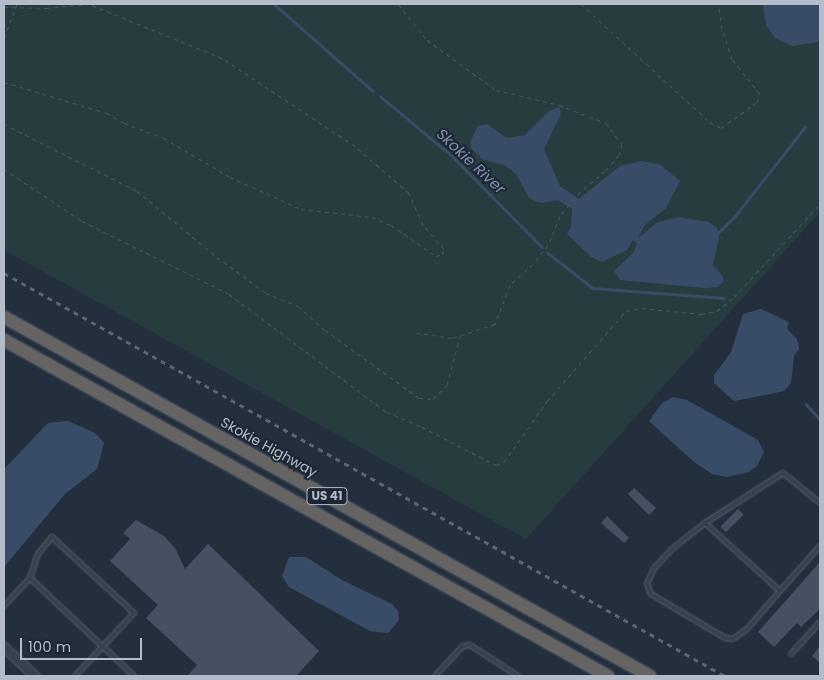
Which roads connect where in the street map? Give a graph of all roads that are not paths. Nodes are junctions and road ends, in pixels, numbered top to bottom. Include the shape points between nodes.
1 (4, 317) edge
2 (4, 340) edge
3 (820, 503) edge
4 (705, 522) junction
5 (820, 546) edge
6 (30, 578) junction
7 (780, 591) junction
8 (4, 606) edge
9 (820, 622) edge
10 (103, 645) junction
11 (4, 647) edge
12 (791, 654) dead end
13 (30, 675) edge
14 (75, 676) edge
15 (134, 676) edge
16 (435, 676) edge
17 (518, 676) edge
18 (608, 676) edge
19 (650, 676) edge

1 - 19 highway, Skokie Highway / US 41
2 - 18 highway, US 41
3 - 4 lane via 782,473
4 - 7 lane
4 - 7 lane via 654,568 647,584 651,594 732,639 747,629
5 - 7 lane
6 - 8 lane
6 - 10 lane
6 - 10 lane via 38,554 52,537 134,613
9 - 12 lane
10 - 14 lane
10 - 15 lane
11 - 13 street
16 - 17 lane via 463,646 470,645

